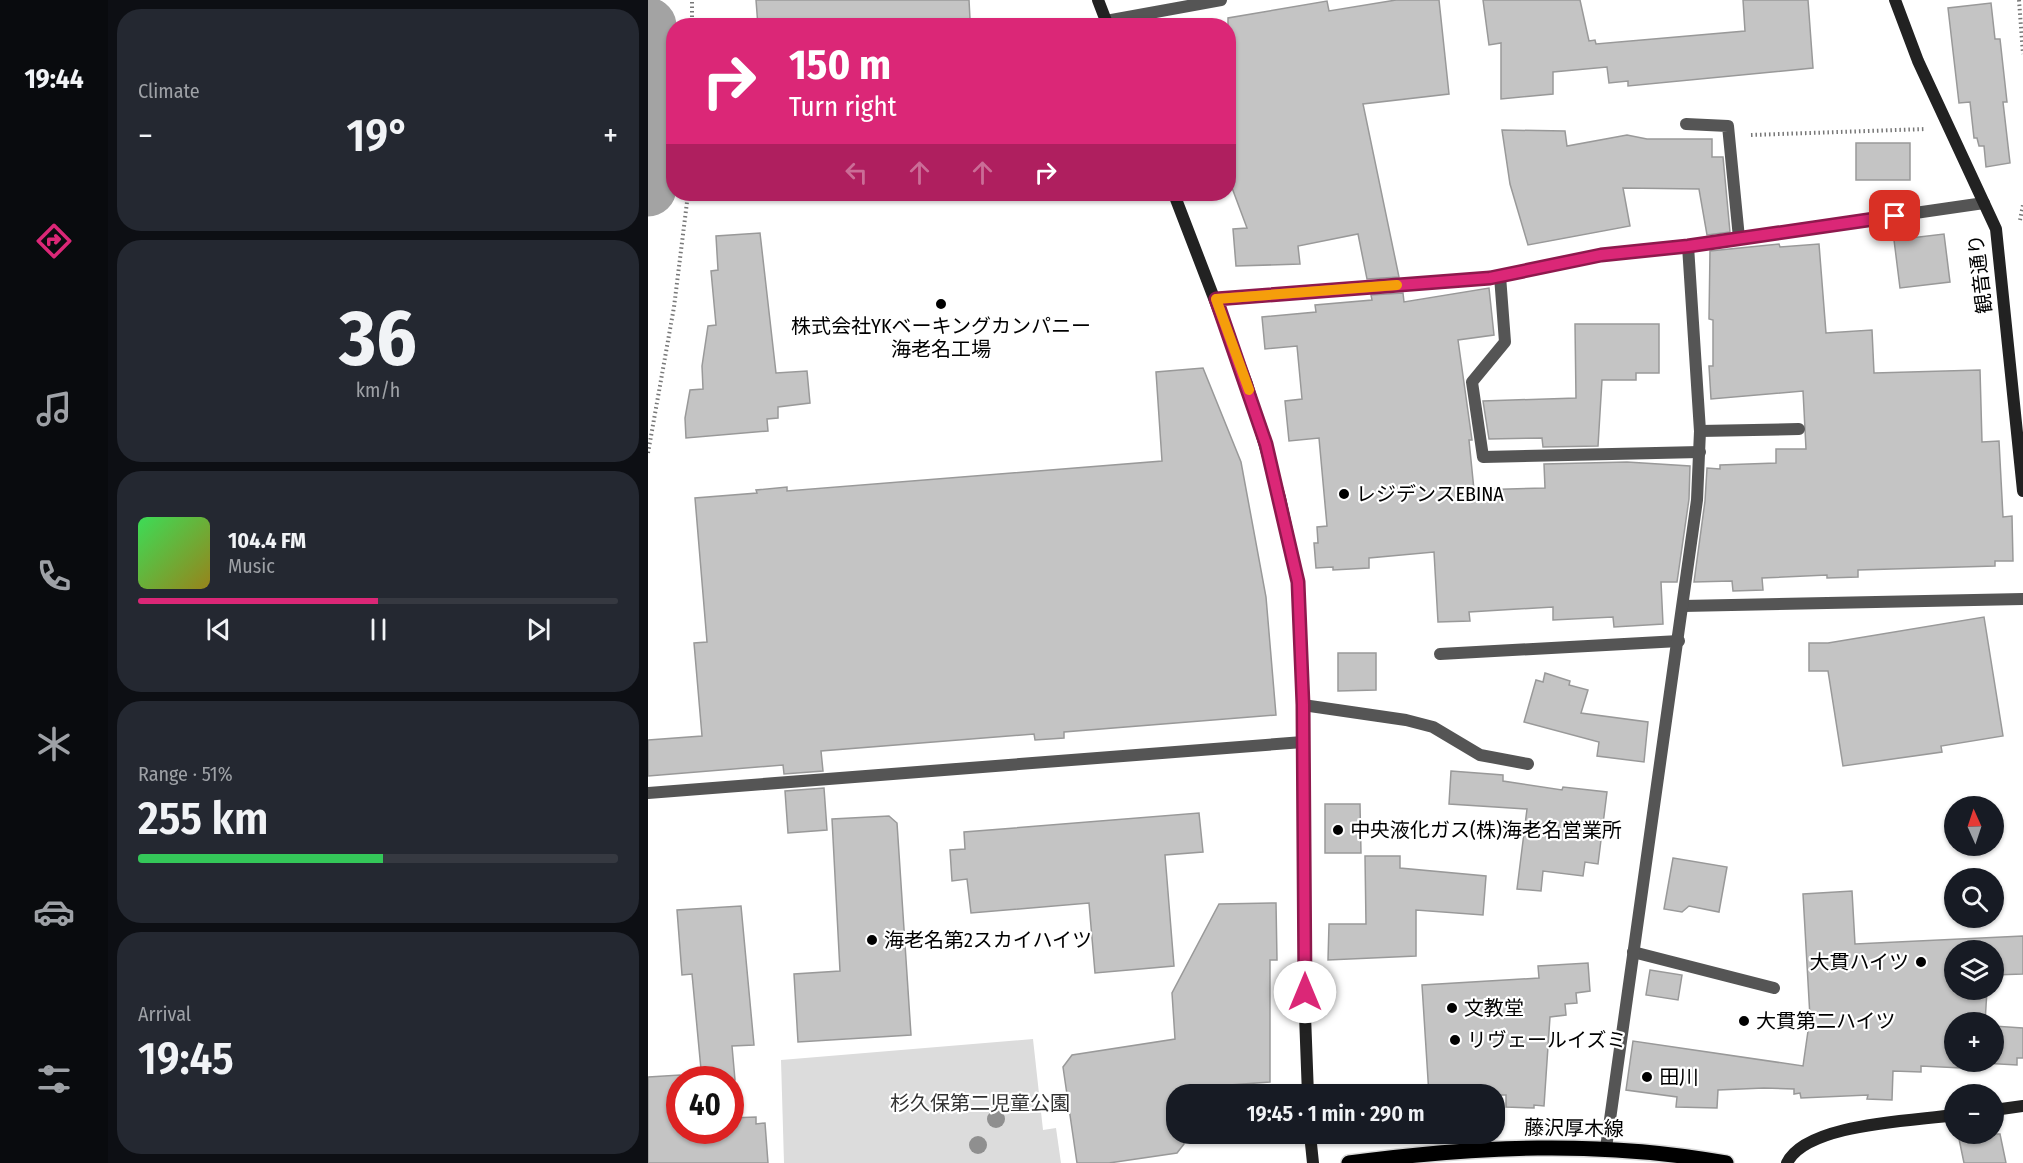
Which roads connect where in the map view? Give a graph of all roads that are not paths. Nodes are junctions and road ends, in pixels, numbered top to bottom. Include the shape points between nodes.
1 (1098, 0) edge
2 (1221, 0) edge
3 (1895, 0) edge
4 (1105, 18) edge
5 (1132, 18) edge
6 (1686, 124) dead end
7 (1177, 201) edge
8 (1984, 203) junction
9 (1739, 238) junction
10 (1688, 246) junction
11 (1500, 276) junction
12 (1216, 299) junction
13 (1799, 429) dead end
14 (1700, 431) junction
15 (2020, 451) edge
16 (1700, 452) junction
17 (2023, 491) edge
18 (2023, 599) edge
19 (1683, 606) junction
20 (1678, 641) junction
21 (1440, 654) dead end
22 (1303, 705) junction
23 (1303, 742) junction
24 (1528, 764) dead end
25 (648, 793) edge
26 (1633, 952) junction
27 (1774, 988) dead end
28 (1308, 1084) edge
29 (2023, 1106) edge
30 (2004, 1109) edge
31 (1944, 1116) edge
32 (1311, 1144) edge
33 (1606, 1148) junction
34 (1403, 1160) edge
35 (1313, 1163) edge
36 (1349, 1163) edge
37 (1726, 1163) edge
38 (1787, 1163) edge

1 - 4 street
2 - 5 street
3 - 8 street, 観音通り via 1917,61
6 - 9 street via 1728,126
7 - 12 street
8 - 9 street
8 - 15 street, 観音通り via 1996,229
9 - 10 street
10 - 11 street via 1601,255
10 - 14 street
11 - 12 street
11 - 16 street via 1505,342 1472,382 1483,457
12 - 22 street via 1266,444 1298,582
13 - 14 street
14 - 16 street
15 - 17 street, 観音通り
16 - 19 street
18 - 19 street
19 - 20 street
20 - 21 street
20 - 26 street
22 - 23 street
22 - 24 street via 1433,727 1480,755
23 - 25 street
23 - 28 street
26 - 27 street
26 - 33 street
29 - 30 street
31 - 38 street via 1844,1130 1810,1141
32 - 35 street
33 - 34 main road, 藤沢厚木線 via 1502,1148
33 - 37 main road, 藤沢厚木線
34 - 36 main road, 藤沢厚木線

